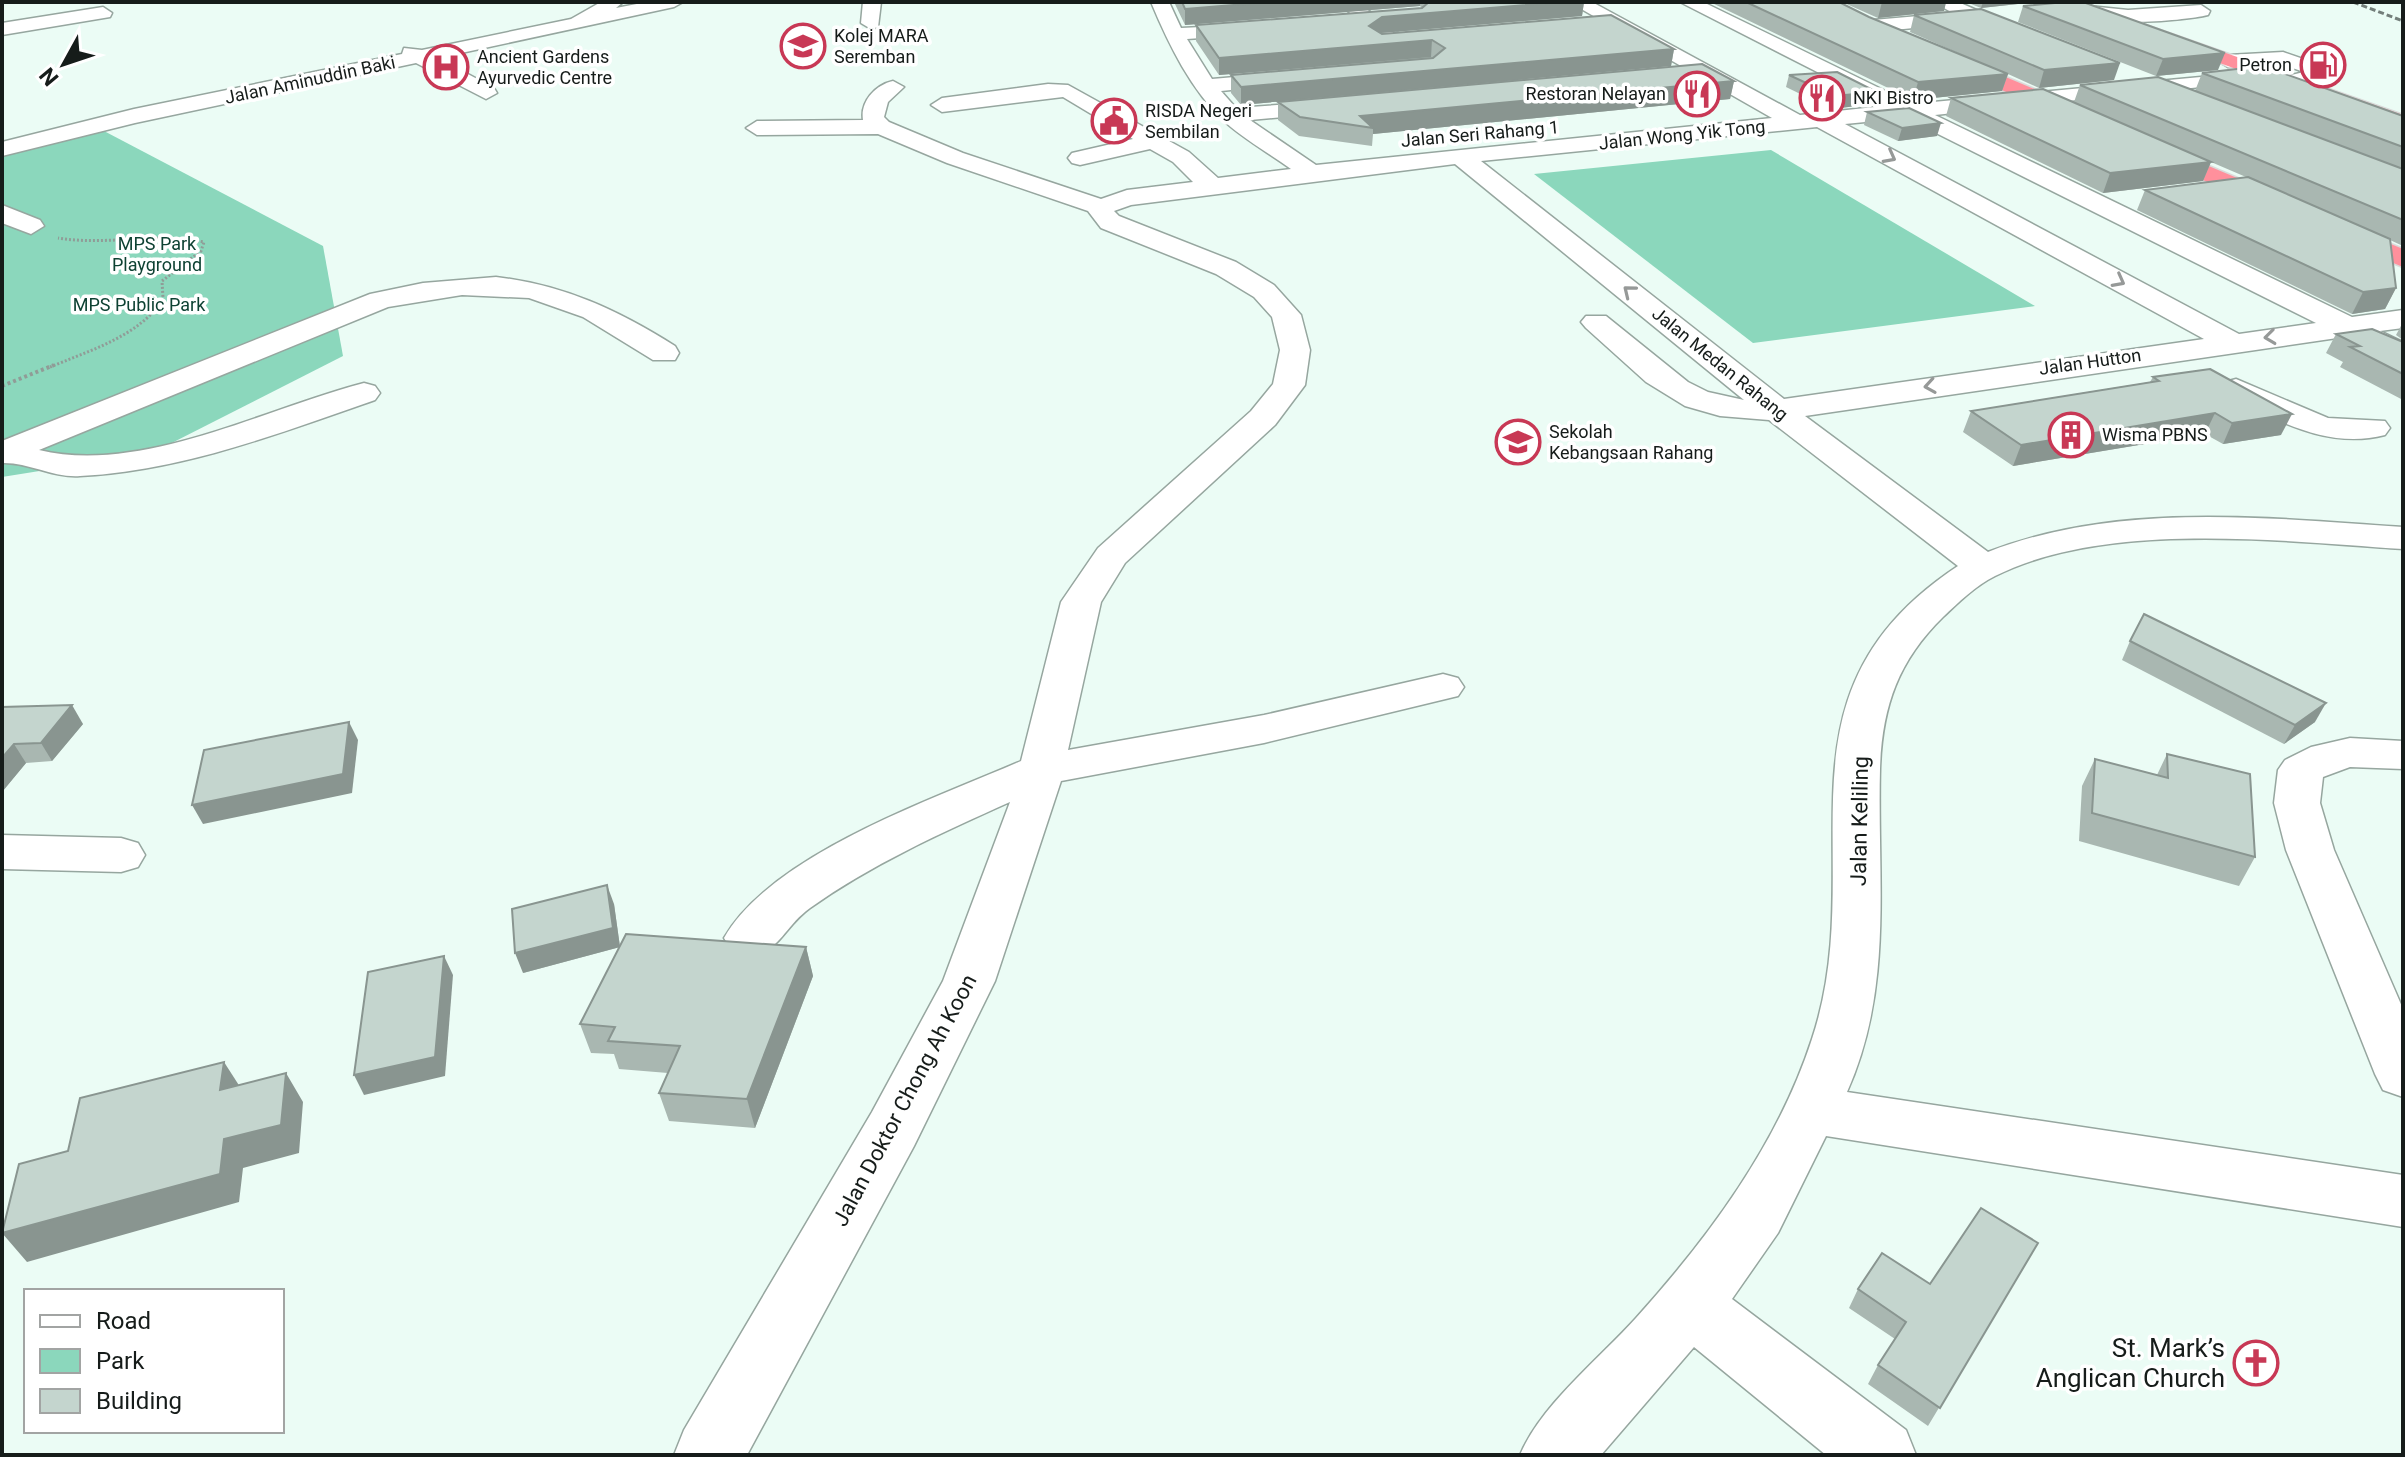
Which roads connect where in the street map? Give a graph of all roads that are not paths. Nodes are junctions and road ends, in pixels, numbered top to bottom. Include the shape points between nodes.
1 (614, 2) edge
2 (674, 2) edge
3 (872, 2) edge
4 (1345, 2) edge
5 (1689, 2) edge
6 (1942, 2) edge
7 (1573, 3) edge
8 (1168, 8) edge
9 (2070, 8) edge
10 (2201, 11) dead end
11 (103, 13) dead end
12 (2021, 13) dead end
13 (1398, 17) edge
14 (1979, 17) junction
15 (1368, 19) junction
16 (1339, 21) edge
17 (1614, 22) junction
18 (577, 23) junction
19 (871, 23) dead end
20 (1866, 23) joint
21 (1583, 25) edge
22 (1280, 26) edge
23 (2, 29) edge
24 (1177, 34) junction
25 (1429, 38) edge
26 (2037, 40) edge
27 (1398, 41) junction
28 (1369, 44) edge
29 (1657, 46) junction
30 (1625, 49) edge
31 (422, 57) junction
32 (2228, 61) junction
33 (332, 64) dead end
34 (1402, 68) edge
35 (2109, 68) edge
36 (1704, 72) junction
37 (2265, 74) junction
38 (1658, 76) edge
39 (1311, 77) edge
40 (2286, 82) junction
41 (2152, 85) junction
42 (1206, 86) junction
43 (893, 87) dead end
44 (486, 93) dead end
45 (2036, 98) junction
46 (1367, 103) edge
47 (2197, 103) edge
48 (942, 105) dead end
49 (1908, 111) junction
50 (1259, 113) junction
51 (1231, 115) junction
52 (1809, 122) junction
53 (2094, 123) edge
54 (2403, 123) edge
55 (1766, 126) junction
56 (881, 127) junction
57 (757, 128) dead end
58 (1154, 141) junction
59 (2137, 142) edge
60 (1322, 148) junction
61 (2, 149) edge
62 (1287, 152) junction
63 (1460, 156) junction
64 (1080, 158) dead end
65 (1311, 173) junction
66 (2239, 187) junction
67 (1214, 188) junction
68 (2192, 193) edge
69 (2145, 198) edge
70 (2098, 204) junction
71 (1101, 207) junction
72 (2294, 211) edge
73 (2, 213) edge
74 (2321, 223) edge
75 (31, 226) road end
76 (2403, 259) edge
77 (2403, 319) edge
78 (1596, 322) dead end
79 (2348, 327) junction
80 (2223, 343) junction
81 (664, 353) dead end
82 (2403, 354) edge
83 (1973, 379) junction
84 (364, 393) dead end
85 (1777, 410) junction
86 (2373, 428) junction
87 (2403, 444) edge
88 (4, 452) edge
89 (2403, 538) edge
90 (1984, 567) junction
91 (1443, 687) dead end
92 (2403, 755) edge
93 (1041, 770) junction
94 (2, 852) edge
95 (121, 855) dead end
96 (750, 938) dead end
97 (2403, 1074) edge
98 (1810, 1110) junction
99 (2403, 1201) edge
100 (1688, 1303) junction
101 (709, 1455) edge
102 (1555, 1455) edge
103 (1881, 1455) edge

1 - 18 street, Jalan Aminuddin Baki
2 - 18 street
3 - 19 street
4 - 15 street
5 - 49 street
6 - 14 street
7 - 17 street
8 - 24 street
9 - 10 street via 2128,16
9 - 32 highway
11 - 23 street
12 - 14 street
13 - 15 street
14 - 20 street
14 - 26 street
15 - 16 street
15 - 27 street
17 - 21 street
17 - 29 street
18 - 31 street, Jalan Aminuddin Baki
20 - 45 highway
22 - 24 street
24 - 42 street via 1198,58
25 - 27 street
27 - 28 street
27 - 34 street via 1442,65
29 - 30 street
29 - 36 street
31 - 33 street via 395,52
31 - 44 street
31 - 61 street, Jalan Aminuddin Baki
32 - 37 highway
32 - 40 street via 2283,58 2328,74
35 - 41 street
36 - 38 street
36 - 52 street
37 - 40 highway
37 - 41 street, Jalan Wong Yik Tong
39 - 42 street
40 - 54 highway
41 - 45 street, Jalan Wong Yik Tong
41 - 47 street
42 - 51 street
43 - 56 street via 874,106 873,118
45 - 49 street, Jalan Wong Yik Tong
45 - 53 highway
46 - 50 street
48 - 58 street via 1060,90
49 - 52 street, Jalan Wong Yik Tong
49 - 70 street
50 - 51 street
50 - 60 street via 1291,137
51 - 62 street
52 - 55 street, Jalan Wong Yik Tong
52 -> 80 street
55 - 60 street, Jalan Seri Rahang 1 via 1700,113
55 - 63 street, Jalan Wong Yik Tong
56 - 57 street
56 - 71 street, Jalan Doktor Chong Ah Koon
58 - 64 street
58 - 67 street via 1195,168
59 - 66 highway
60 - 62 street, Jalan Seri Rahang 1
62 - 65 street
63 - 65 street, Jalan Wong Yik Tong
85 -> 63 street, Jalan Medan Rahang
65 - 67 street, Jalan Wong Yik Tong
66 - 68 street
66 - 72 highway
67 - 71 street, Jalan Wong Yik Tong via 1127,198
69 - 70 street
70 - 79 street
71 - 93 street, Jalan Doktor Chong Ah Koon via 1101,215 1110,222 1226,268 1264,291 1286,315 1295,350 1289,385 1263,418 1111,556 1081,602
73 - 75 street
74 - 76 highway
77 - 79 street, Jalan Hutton
78 - 85 street, Jalan Hutton via 1680,393 1717,408
79 -> 80 street, Jalan Hutton
79 - 82 street
80 - 83 street, Jalan Hutton
80 - 86 street
81 - 88 street via 612,318 555,294 485,285 419,292 380,300
83 -> 85 street, Jalan Hutton
83 - 86 street via 2005,393 2181,373 2218,381 2323,428
84 - 88 street via 166,454 75,466
85 - 90 street, Jalan Medan Rahang
86 - 87 street
89 - 90 street, Jalan Keliling via 2178,530 2101,536 2040,548
90 - 98 street, Jalan Keliling via 1914,622 1883,657 1867,692 1860,733 1857,928 1843,1028
91 - 93 street via 1264,729
92 - 97 street via 2329,754 2301,770 2297,803 2310,850
93 - 96 street via 895,835 826,873 788,898
93 - 101 street, Jalan Doktor Chong Ah Koon via 969,981 893,1129
94 - 95 street
98 - 99 street
98 - 100 street, Jalan Keliling via 1756,1213
100 - 102 street, Jalan Keliling
100 - 103 street

